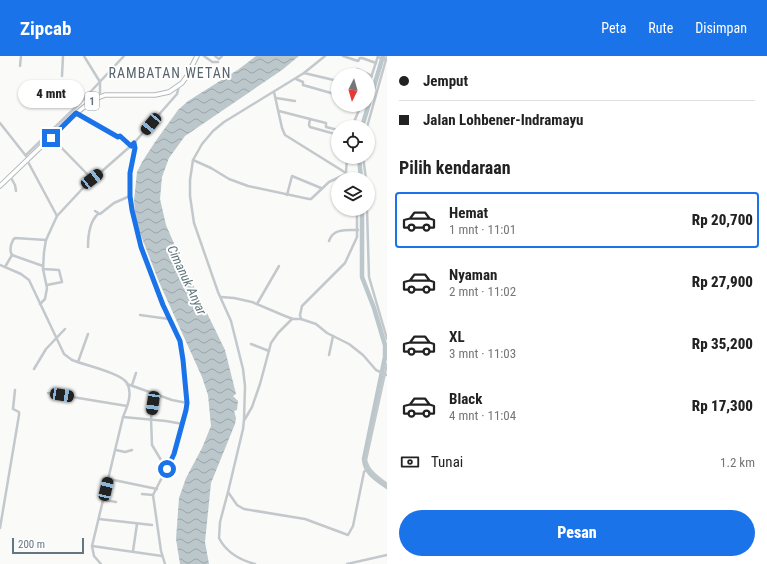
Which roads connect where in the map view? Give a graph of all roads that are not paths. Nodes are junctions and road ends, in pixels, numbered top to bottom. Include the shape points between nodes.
1 (21, 56) edge
2 (64, 56) edge
3 (84, 56) edge
4 (124, 56) edge
5 (197, 56) edge
6 (204, 56) edge
7 (215, 56) edge
8 (222, 56) edge
9 (325, 56) edge
10 (343, 56) edge
11 (209, 57) edge
12 (378, 57) edge
13 (386, 58) edge
14 (218, 62) dead end
15 (376, 63) junction
16 (20, 66) dead end
17 (374, 68) edge
18 (304, 73) junction
19 (62, 76) dead end
20 (295, 79) junction
21 (331, 79) edge
22 (100, 84) junction
23 (179, 86) junction
24 (97, 92) junction
25 (274, 92) junction
26 (331, 93) edge
27 (276, 98) junction
28 (295, 101) dead end
29 (279, 111) junction
30 (76, 113) junction
31 (310, 119) junction
32 (369, 120) edge
33 (0, 123) edge
34 (331, 128) edge
35 (331, 133) edge
36 (51, 138) junction
37 (134, 143) junction
38 (131, 146) junction
39 (27, 157) junction
40 (193, 160) junction
41 (344, 172) edge
42 (10, 176) junction
43 (92, 179) junction
44 (331, 181) edge
45 (0, 186) edge
46 (321, 188) junction
47 (16, 191) dead end
48 (287, 195) junction
49 (130, 196) junction
50 (57, 216) junction
51 (357, 216) edge
52 (367, 216) edge
53 (358, 230) junction
54 (46, 240) junction
55 (329, 241) dead end
56 (88, 247) dead end
57 (12, 255) junction
58 (0, 264) edge
59 (279, 266) dead end
60 (5, 267) junction
61 (43, 268) junction
62 (47, 285) junction
63 (221, 297) junction
64 (40, 304) junction
65 (257, 304) junction
66 (140, 315) dead end
67 (169, 319) junction
68 (293, 319) junction
69 (301, 319) junction
70 (65, 329) dead end
71 (88, 334) dead end
72 (333, 336) junction
73 (56, 338) junction
74 (387, 339) edge
75 (251, 344) dead end
76 (269, 350) junction
77 (329, 355) dead end
78 (78, 362) junction
79 (387, 364) edge
80 (34, 369) dead end
81 (136, 373) dead end
82 (385, 375) edge
83 (127, 384) junction
84 (132, 385) junction
85 (15, 390) dead end
86 (48, 393) dead end
87 (154, 394) junction
88 (187, 403) junction
89 (126, 406) junction
90 (123, 417) junction
91 (151, 419) junction
92 (244, 420) junction
93 (183, 424) junction
94 (116, 450) junction
95 (132, 450) dead end
96 (367, 468) junction
97 (167, 470) junction
98 (109, 479) junction
99 (387, 484) edge
100 (157, 488) junction
101 (228, 492) junction
102 (142, 494) dead end
103 (153, 496) junction
104 (104, 500) junction
105 (116, 502) dead end
106 (99, 519) junction
107 (136, 524) junction
108 (152, 525) dead end
109 (0, 528) edge
110 (92, 546) junction
111 (133, 551) junction
112 (387, 555) edge
113 (162, 556) junction
114 (101, 564) edge
115 (165, 564) edge
116 (255, 564) edge
117 (347, 564) edge

1 - 16 street
2 - 19 street
3 - 22 street
4 - 22 street
5 - 23 highway, 1
6 - 11 street
7 - 8 street
9 - 18 street
10 - 15 street
11 - 14 street via 212,61
12 - 13 street
12 - 15 street
13 - 32 street
15 - 17 street
18 - 20 street
18 - 21 street
20 - 25 street
20 - 26 street via 303,82 303,85
22 - 24 street
22 - 24 street
23 - 24 highway, 1 via 160,95
23 - 37 street via 177,94
24 - 30 highway, 1
24 - 39 street
25 - 27 street
25 - 40 street via 224,122 202,144
27 - 28 street
27 - 29 street
29 - 31 street
29 - 41 street via 285,135
30 - 36 highway, 1
30 - 38 street via 120,136
31 - 34 street via 326,123 326,127
31 - 35 street via 310,127
33 - 39 street
36 - 39 highway, 1
36 - 43 street
37 - 38 street
37 - 49 street
38 - 43 street
39 - 42 highway, 1
39 - 50 street
40 - 48 street via 229,179
40 - 63 street via 190,180 194,223
42 - 45 highway, 1
42 - 47 street
43 - 50 street
44 - 46 street
46 - 48 street via 310,199
46 - 48 street via 292,176
49 - 56 street via 100,214 97,212 89,231
49 - 67 street via 141,247
50 - 54 street
51 - 53 street
52 - 74 street via 369,277
53 - 55 street via 338,231 331,235
53 - 69 street via 346,263 307,301 302,308
54 - 57 street via 15,238 11,245
54 - 61 street
57 - 60 street
57 - 61 street
58 - 60 street
59 - 65 street
60 - 64 street via 27,278
61 - 62 street
61 - 62 street via 59,270 62,280
62 - 64 street via 45,299
63 - 65 street
63 - 92 street via 231,321 243,369
64 - 73 street
65 - 68 street
66 - 67 street
67 - 88 street via 180,341
68 - 69 street
68 - 76 street via 274,337
69 - 72 street via 316,324
70 - 73 street
71 - 78 street
72 - 77 street
72 - 82 street via 346,341 379,373
73 - 78 street via 64,354
73 - 80 street
75 - 76 street
76 - 92 street via 252,407
78 - 83 street via 119,376
79 - 82 street
81 - 84 street
82 - 96 street via 366,460
83 - 84 street
83 - 89 street via 130,396
84 - 87 street
85 - 109 street via 14,409 19,415
86 - 89 street
87 - 88 street
87 - 91 street
88 - 93 street
89 - 90 street
90 - 91 street
90 - 94 street
91 - 93 street
91 - 97 street via 152,445
92 - 101 street
93 - 97 street
94 - 95 street
94 - 98 street
96 - 99 street
96 - 101 street via 353,526 347,535 313,521 244,509 237,505
97 - 100 street
98 - 100 street
98 - 104 street
100 - 103 street
101 - 116 street via 218,538 230,552
102 - 103 street
103 - 113 street
104 - 105 street
104 - 106 street
106 - 107 street
106 - 110 street
107 - 108 street
107 - 111 street
110 - 111 street
110 - 114 street via 95,560
111 - 113 street
112 - 117 street
113 - 115 street

